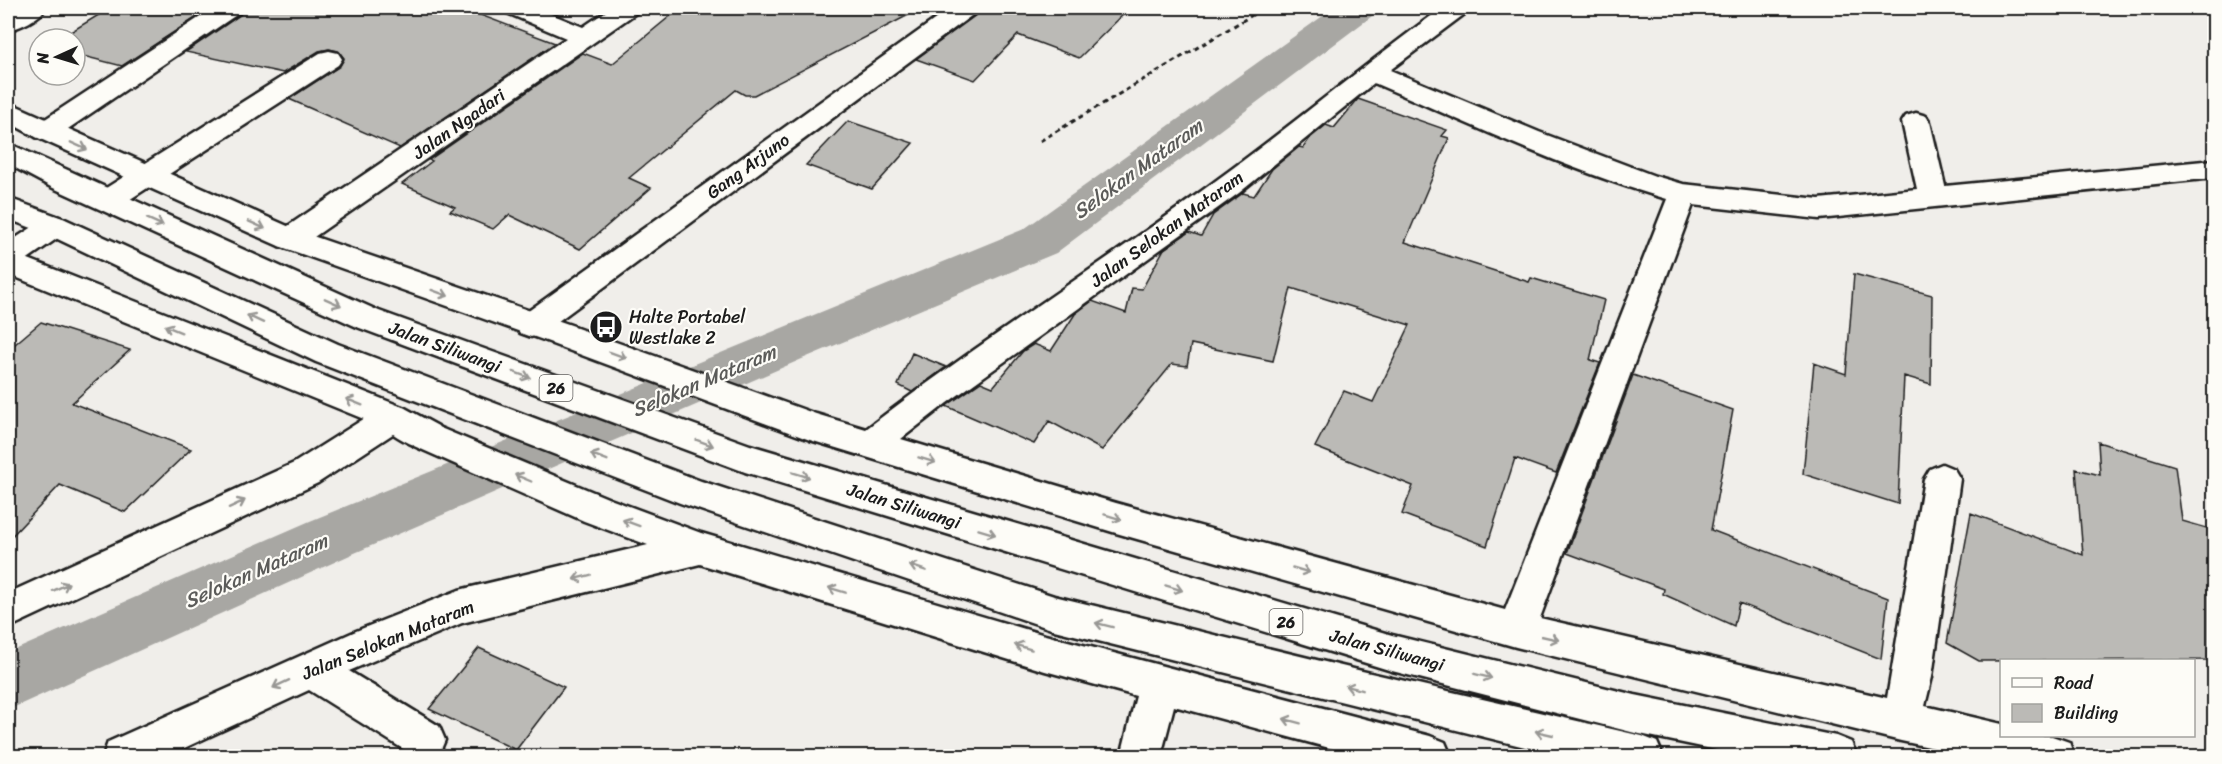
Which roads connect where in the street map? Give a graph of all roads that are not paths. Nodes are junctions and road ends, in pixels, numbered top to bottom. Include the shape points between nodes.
1 (34, 8) edge
2 (230, 8) edge
3 (516, 8) edge
4 (627, 8) edge
5 (966, 8) edge
6 (1457, 8) edge
7 (8, 23) edge
8 (584, 36) junction
9 (328, 59) dead end
10 (1371, 72) junction
11 (8, 111) edge
12 (1916, 122) dead end
13 (46, 131) junction
14 (8, 152) edge
15 (2214, 169) edge
16 (148, 176) junction
17 (1683, 194) junction
18 (1933, 198) junction
19 (108, 200) junction
20 (8, 208) edge
21 (55, 226) junction
22 (290, 240) junction
23 (8, 260) edge
24 (531, 325) junction
25 (393, 417) junction
26 (872, 443) junction
27 (1942, 479) dead end
28 (700, 548) junction
29 (8, 611) edge
30 (1516, 630) junction
31 (312, 669) junction
32 (1159, 685) junction
33 (1901, 722) junction
34 (424, 740) dead end
35 (123, 756) edge
36 (1141, 756) edge
37 (1430, 756) edge
38 (1642, 756) edge
39 (1836, 756) edge
40 (2055, 756) edge

1 - 7 main road
2 - 13 main road
3 - 8 main road
4 - 8 main road, Jalan Ngadari
5 - 24 main road, Gang Arjuno
6 - 10 main road, Jalan Selokan Mataram
8 - 22 main road, Jalan Ngadari
9 - 16 main road
10 - 17 main road via 1529,138
10 - 26 main road, Jalan Selokan Mataram via 1229,186
11 - 13 main road
12 - 18 main road
13 -> 16 main road
14 - 19 main road, Jalan Siliwangi / 26
15 - 18 main road
16 - 19 main road
16 -> 22 main road
17 - 18 main road via 1819,209
17 - 30 main road
19 -> 39 main road, Jalan Siliwangi / 26 via 368,319 745,458 1392,653 1635,714
20 - 21 main road
21 - 23 main road
38 -> 21 main road via 1054,613 693,493 327,353
22 -> 24 main road
25 -> 23 main road
24 -> 26 main road via 810,426
28 -> 25 main road via 597,510 426,436
29 -> 25 main road via 306,473
26 -> 30 main road via 1116,518
27 - 33 main road via 1912,677
28 -> 31 main road, Jalan Selokan Mataram via 459,607
32 -> 28 main road
30 -> 33 main road
31 - 34 main road
31 -> 35 main road, Jalan Selokan Mataram
32 - 36 main road
37 -> 32 main road
33 - 40 main road

